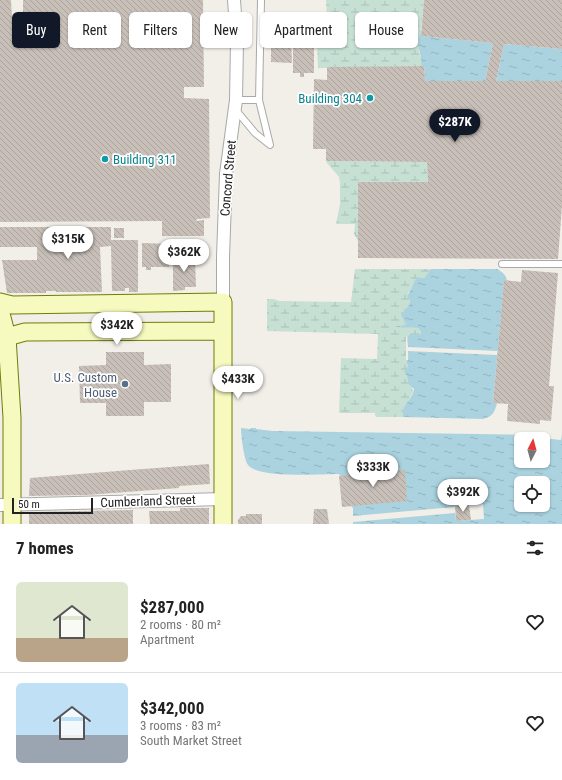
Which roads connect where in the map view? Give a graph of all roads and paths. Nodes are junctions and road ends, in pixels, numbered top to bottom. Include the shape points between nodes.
1 (234, 0) edge
2 (260, 0) edge
3 (259, 100) junction
4 (236, 104) junction
5 (502, 264) dead end
6 (562, 264) edge
7 (0, 302) edge
8 (223, 302) junction
9 (0, 310) edge
10 (223, 331) junction
11 (4, 337) edge
12 (223, 499) junction
13 (6, 505) edge
14 (12, 524) edge
15 (223, 524) edge

1 - 4 street, Concord Street via 237,41
2 - 3 lane
3 - 4 lane
3 - 4 lane via 270,145 255,133
4 - 8 street, Concord Street via 226,174
5 - 6 lane
7 - 8 street via 12,305
8 - 10 street, Concord Street
9 - 11 street
10 - 11 street via 25,332
10 - 12 street, Concord Street
11 - 13 street via 12,418
12 - 13 street, Cumberland Street
12 - 15 street, Concord Street
13 - 14 street

